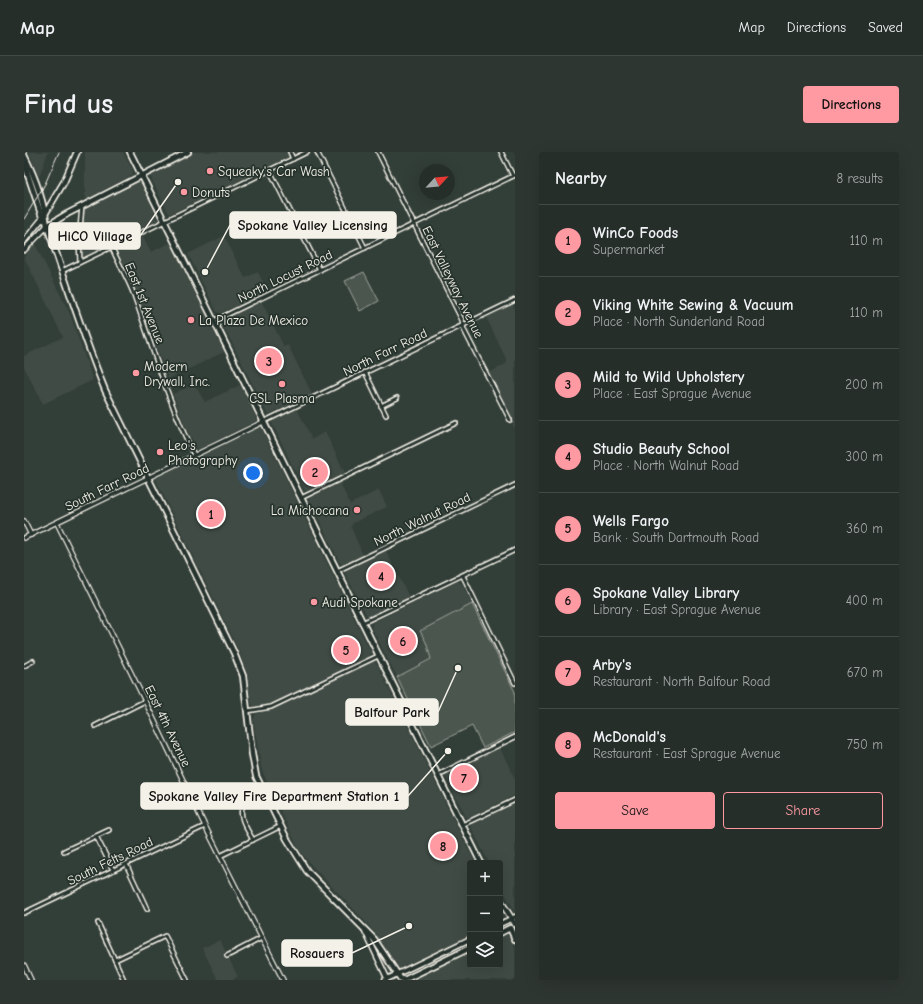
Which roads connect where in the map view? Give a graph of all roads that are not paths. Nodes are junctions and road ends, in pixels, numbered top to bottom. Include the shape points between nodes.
1 (77, 152) edge
2 (130, 152) edge
3 (188, 152) edge
4 (290, 152) edge
5 (307, 152) edge
6 (317, 152) edge
7 (378, 152) edge
8 (501, 152) edge
9 (24, 155) edge
10 (293, 159) junction
11 (24, 164) edge
12 (270, 171) junction
13 (142, 175) junction
14 (514, 175) edge
15 (82, 206) junction
16 (46, 213) junction
17 (42, 219) junction
18 (165, 222) junction
19 (414, 224) junction
20 (47, 226) junction
21 (24, 241) edge
22 (112, 248) junction
23 (365, 248) junction
24 (24, 250) edge
25 (80, 262) junction
26 (320, 270) junction
27 (62, 271) junction
28 (515, 300) edge
29 (214, 321) junction
30 (463, 325) junction
31 (365, 372) junction
32 (397, 398) dead end
33 (381, 406) junction
34 (386, 415) dead end
35 (510, 420) dead end
36 (263, 422) junction
37 (456, 423) dead end
38 (194, 455) junction
39 (148, 478) junction
40 (515, 485) edge
41 (301, 498) junction
42 (24, 521) edge
43 (57, 523) junction
44 (31, 535) junction
45 (24, 538) edge
46 (515, 550) edge
47 (337, 571) junction
48 (463, 576) junction
49 (362, 623) junction
50 (378, 656) junction
51 (33, 661) dead end
52 (24, 666) edge
53 (513, 674) edge
54 (515, 682) edge
55 (145, 701) junction
56 (247, 711) junction
57 (95, 726) dead end
58 (515, 737) edge
59 (438, 775) junction
60 (256, 798) dead end
61 (515, 800) edge
62 (462, 825) junction
63 (205, 826) junction
64 (281, 826) junction
65 (109, 830) dead end
66 (96, 836) junction
67 (253, 840) junction
68 (64, 851) dead end
69 (220, 856) junction
70 (480, 860) edge
71 (126, 864) junction
72 (113, 870) junction
73 (503, 904) edge
74 (147, 909) dead end
75 (24, 913) edge
76 (513, 918) edge
77 (98, 923) dead end
78 (503, 923) edge
79 (515, 925) edge
80 (364, 928) junction
81 (510, 928) junction
82 (502, 932) edge
83 (262, 938) junction
84 (515, 939) edge
85 (467, 940) edge
86 (467, 949) edge
87 (227, 956) dead end
88 (115, 960) junction
89 (24, 965) edge
90 (396, 974) junction
91 (386, 979) edge
92 (31, 980) edge
93 (124, 980) edge
94 (186, 980) edge
95 (283, 980) edge
96 (404, 980) edge

1 - 16 main road via 64,182
2 - 13 main road
3 - 13 main road
4 - 10 street
5 - 10 street
6 - 23 street
7 - 19 street, East Valleyway Avenue
8 - 14 street
9 - 16 main road
10 - 12 street
11 - 17 main road
12 - 18 street
12 - 26 street
13 - 15 main road
13 - 18 main road
14 - 19 street, North Locust Road
15 - 20 main road
15 - 25 street
16 - 17 main road
16 - 20 main road
17 - 20 main road
17 - 21 main road
18 - 22 street
18 - 29 main road
19 - 23 street, North Locust Road
19 - 30 street, East Valleyway Avenue
20 - 24 main road
20 - 27 main road
22 - 25 street
22 - 38 street, East 1st Avenue via 133,294 179,422
23 - 26 street, North Locust Road
25 - 27 street
26 - 29 street, North Locust Road
27 - 39 main road via 105,390
28 - 30 street, North Farr Road
29 - 36 main road
30 - 31 street, North Farr Road
30 - 35 street, East Valleyway Avenue
31 - 33 street
31 - 36 street, North Farr Road
32 - 33 street
33 - 34 street
36 - 38 street, South Farr Road
36 - 41 main road
37 - 41 street
38 - 39 street, South Farr Road
39 - 43 street, South Farr Road
39 - 56 main road via 234,653 243,676
40 - 47 street, North Walnut Road
41 - 47 main road
42 - 44 street
43 - 44 street, South Farr Road
43 - 55 street, East 4th Avenue
44 - 45 street, South Farr Road
46 - 48 street
47 - 49 main road
48 - 49 street
48 - 53 street
49 - 50 main road
50 - 56 street via 271,707
50 - 59 main road
51 - 52 street
53 - 54 street
55 - 57 street
55 - 63 street, East 4th Avenue
56 - 64 main road via 256,776
58 - 59 street
59 - 62 main road
60 - 67 street via 246,803 241,811
61 - 62 street
62 - 70 main road
63 - 69 street, East 4th Avenue
63 - 71 street, South Felts Road
64 - 67 street
64 - 80 main road via 307,871
65 - 66 street
66 - 68 street
66 - 72 street
67 - 69 street
69 - 83 street, East 4th Avenue
71 - 72 street, South Felts Road
71 - 74 street
72 - 75 street, South Felts Road
73 - 76 main road
76 - 78 main road
76 - 79 main road
76 - 81 main road
77 - 88 street
79 - 81 main road
80 - 90 main road
80 - 91 main road
81 - 82 main road
81 - 84 main road
83 - 87 street
83 - 95 street, East 4th Avenue
85 - 90 main road
86 - 96 main road
88 - 93 street
88 - 94 street via 165,936
89 - 92 street
90 - 91 main road
90 - 96 main road

